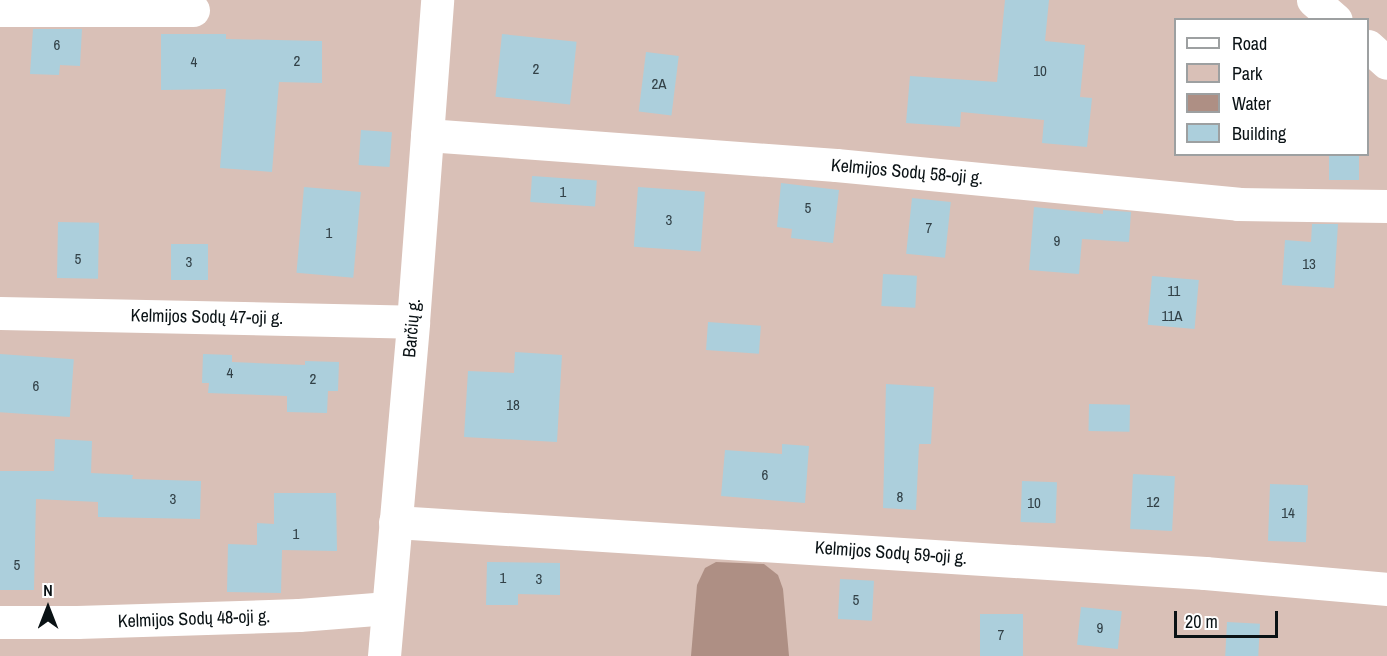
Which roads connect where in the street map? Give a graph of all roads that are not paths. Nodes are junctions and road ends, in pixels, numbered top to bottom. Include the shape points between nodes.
1 (437, 0) edge
2 (1313, 0) edge
3 (0, 10) edge
4 (193, 10) dead end
5 (1334, 18) edge
6 (1369, 47) edge
7 (1387, 63) edge
8 (427, 135) junction
9 (1387, 206) edge
10 (0, 313) edge
11 (413, 322) junction
12 (395, 522) junction
13 (1387, 589) edge
14 (388, 608) junction
15 (0, 622) edge
16 (384, 656) edge

1 - 8 street, Barčių g.
2 - 5 street
3 - 4 street
6 - 7 street
8 - 9 street, Kelmijos Sodų 58-oji g. via 836,165 1238,204
8 - 11 street, Barčių g.
10 - 11 street, Kelmijos Sodų 47-oji g.
11 - 12 street, Barčių g.
12 - 13 street, Kelmijos Sodų 59-oji g. via 1205,573
12 - 14 street, Barčių g.
14 - 15 street, Kelmijos Sodų 48-oji g. via 299,615
14 - 16 street, Barčių g.

